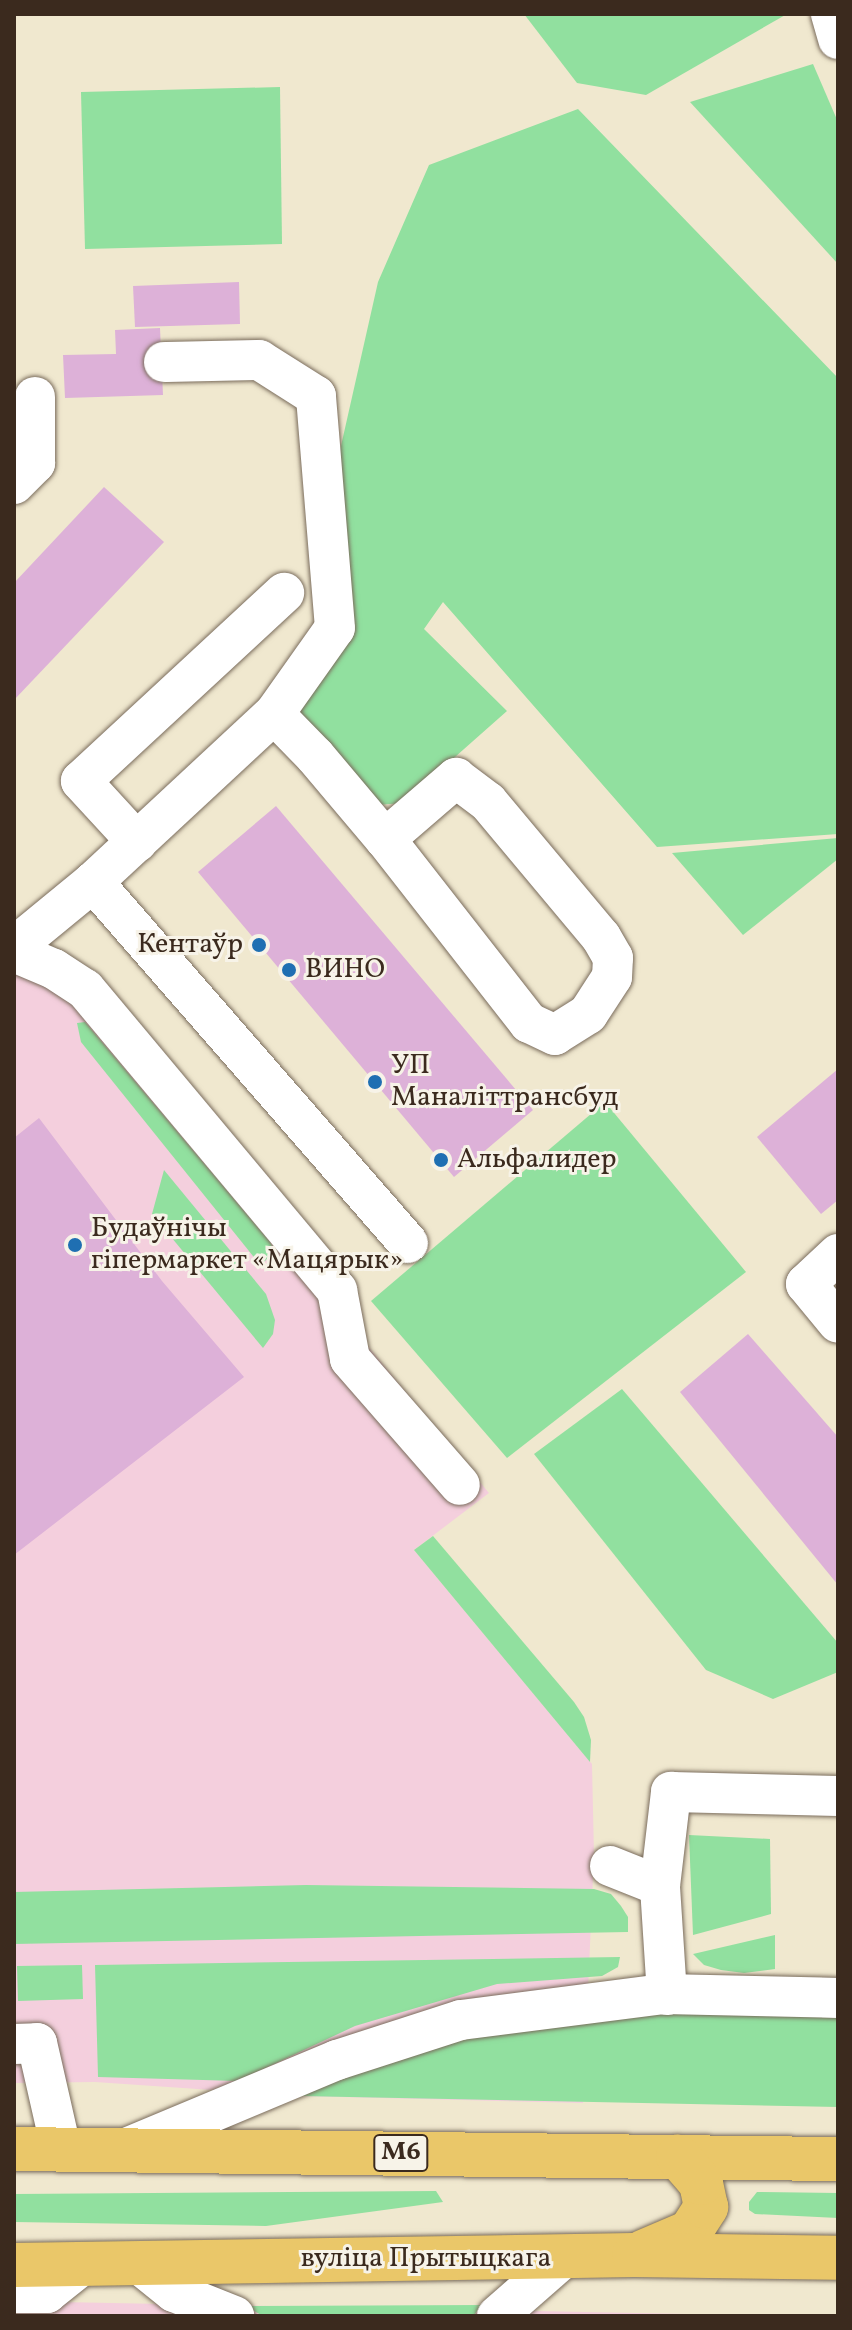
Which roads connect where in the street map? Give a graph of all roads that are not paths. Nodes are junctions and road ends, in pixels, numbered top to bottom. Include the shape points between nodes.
1 (831, 14) edge
2 (838, 39) edge
3 (164, 362) dead end
4 (35, 397) dead end
5 (14, 484) edge
6 (284, 593) dead end
7 (274, 714) junction
8 (385, 839) junction
9 (137, 842) junction
10 (93, 882) junction
11 (14, 949) edge
12 (408, 1243) dead end
13 (838, 1254) edge
14 (838, 1323) edge
15 (460, 1485) dead end
16 (838, 1796) edge
17 (610, 1866) dead end
18 (660, 1886) junction
19 (667, 1995) junction
20 (838, 1998) edge
21 (14, 2044) edge
22 (14, 2149) edge
23 (61, 2149) junction
24 (124, 2149) junction
25 (678, 2157) junction
26 (838, 2159) edge
27 (634, 2255) junction
28 (838, 2258) edge
29 (562, 2259) junction
30 (139, 2264) junction
31 (14, 2265) edge
32 (82, 2265) junction
33 (14, 2293) edge
34 (234, 2316) edge
35 (497, 2316) edge

1 - 2 street
3 - 7 street via 259,360 316,396 335,628
4 - 5 street via 35,463
6 - 9 street via 81,781
7 - 8 street
7 - 9 street
8 - 8 street via 456,778 488,802 613,958 612,977 588,1014 555,1035 529,1023
9 - 10 street
10 - 11 street
10 - 12 street
11 - 15 street via 85,989 337,1290 350,1359
13 - 14 street via 806,1284
16 - 18 street via 671,1792
17 - 18 street
18 - 19 street
19 - 20 street
19 - 24 street via 461,2020 337,2060
21 - 23 street via 37,2043
22 - 23 main road, М6
23 - 24 main road, М6
24 - 25 main road, М6
25 - 26 main road, М6
25 - 27 main road via 705,2191 702,2219 680,2238
27 - 28 main road, вуліца Прытыцкага
27 - 29 main road, вуліца Прытыцкага
29 - 30 main road, вуліца Прытыцкага
29 - 35 street
30 - 32 main road, вуліца Прытыцкага
30 - 34 street via 174,2292
31 - 32 main road, вуліца Прытыцкага
32 - 33 street via 47,2293

